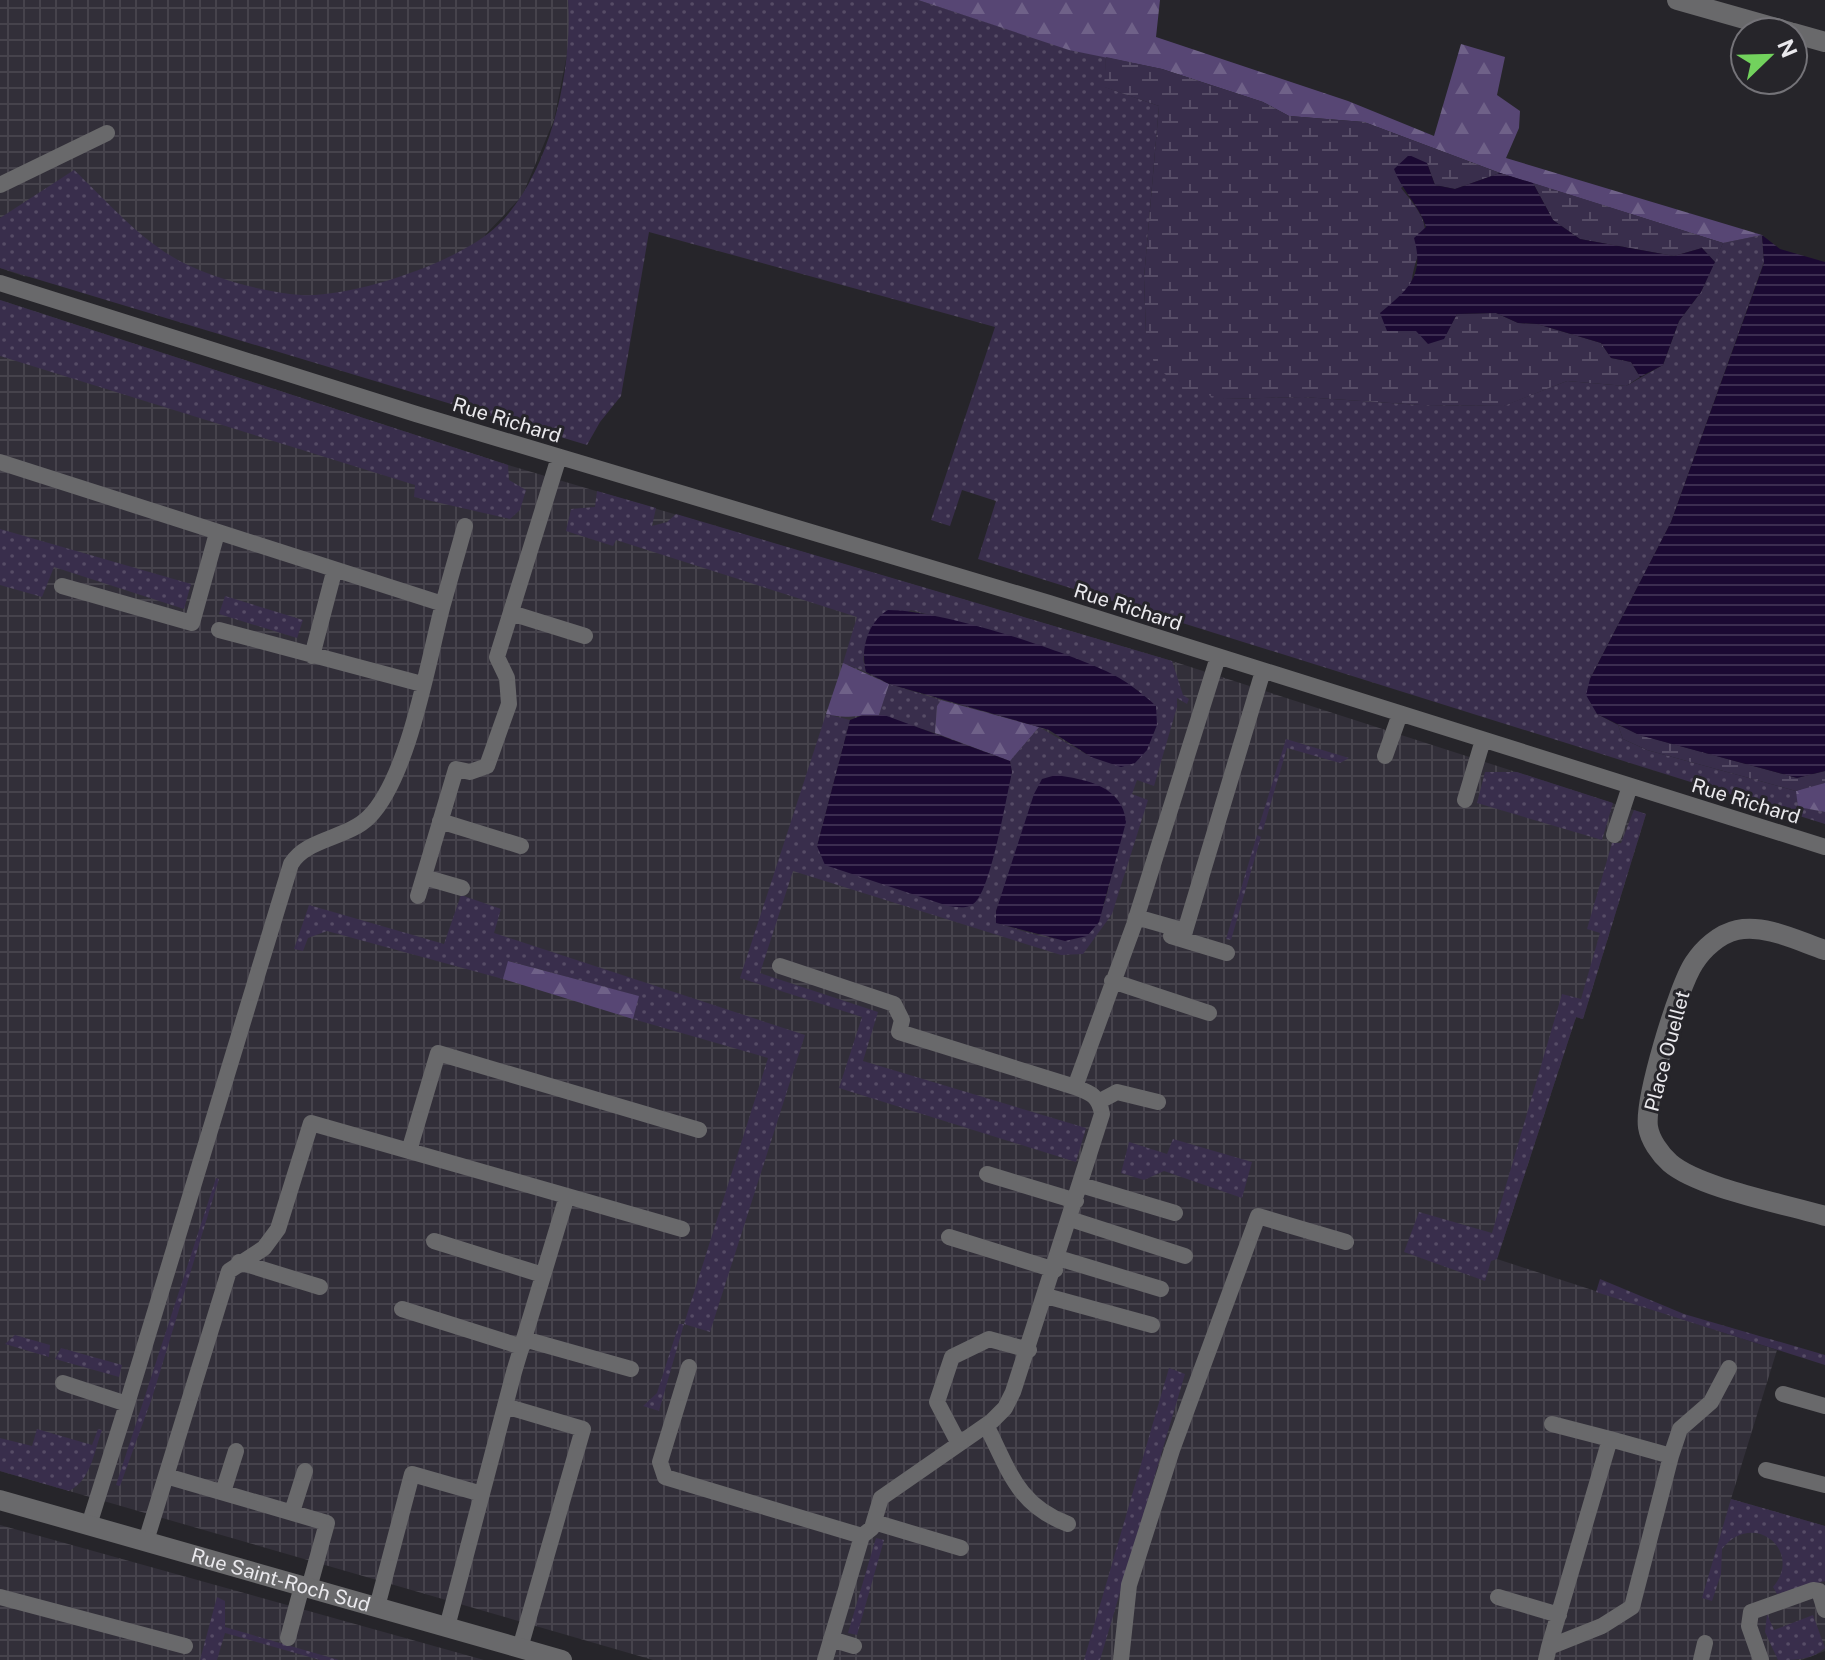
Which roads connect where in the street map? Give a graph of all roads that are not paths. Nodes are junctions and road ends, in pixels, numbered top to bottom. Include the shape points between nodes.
1 (1677, 0) edge
2 (1734, 16) edge
3 (107, 133) dead end
4 (0, 185) edge
5 (0, 283) edge
6 (559, 457) junction
7 (0, 462) edge
8 (465, 526) dead end
9 (217, 533) junction
10 (334, 572) junction
11 (62, 586) dead end
12 (443, 604) junction
13 (511, 613) junction
14 (219, 630) dead end
15 (585, 636) dead end
16 (312, 656) junction
17 (1218, 657) junction
18 (1263, 671) junction
19 (422, 684) junction
20 (1400, 714) junction
21 (1483, 740) junction
22 (1385, 756) dead end
23 (1630, 786) junction
24 (1465, 800) dead end
25 (440, 821) junction
26 (1614, 835) dead end
27 (521, 846) dead end
28 (1825, 847) edge
29 (424, 877) junction
30 (462, 888) dead end
31 (418, 896) dead end
32 (1135, 921) junction
33 (1825, 950) edge
34 (1227, 953) dead end
35 (780, 966) dead end
36 (1112, 981) junction
37 (1209, 1013) dead end
38 (1075, 1087) junction
39 (1100, 1101) junction
40 (1158, 1102) dead end
41 (699, 1130) dead end
42 (409, 1151) junction
43 (987, 1174) dead end
44 (1078, 1193) junction
45 (567, 1196) junction
46 (1175, 1213) dead end
47 (1825, 1216) edge
48 (1070, 1219) junction
49 (682, 1229) dead end
50 (949, 1237) dead end
51 (434, 1241) dead end
52 (1346, 1242) dead end
53 (1185, 1256) dead end
54 (239, 1262) junction
55 (1056, 1264) junction
56 (543, 1275) junction
57 (320, 1287) dead end
58 (1161, 1289) dead end
59 (1046, 1296) junction
60 (402, 1309) dead end
61 (1152, 1325) dead end
62 (523, 1343) junction
63 (1029, 1350) junction
64 (689, 1367) dead end
65 (1729, 1368) dead end
66 (631, 1369) dead end
67 (63, 1383) dead end
68 (1783, 1394) dead end
69 (127, 1404) junction
70 (505, 1406) junction
71 (1825, 1406) edge
72 (1552, 1424) dead end
73 (986, 1425) junction
74 (1610, 1439) junction
75 (959, 1444) junction
76 (236, 1451) dead end
77 (1671, 1456) junction
78 (1766, 1470) dead end
79 (305, 1471) dead end
80 (166, 1476) junction
81 (1825, 1485) edge
82 (223, 1492) junction
83 (482, 1494) junction
84 (0, 1500) edge
85 (292, 1512) junction
86 (874, 1522) junction
87 (1068, 1524) dead end
88 (89, 1525) junction
89 (862, 1536) junction
90 (146, 1541) junction
91 (961, 1548) dead end
92 (306, 1587) junction
93 (0, 1597) edge
94 (1498, 1597) dead end
95 (377, 1607) junction
96 (1825, 1610) edge
97 (1559, 1615) junction
98 (447, 1627) junction
99 (288, 1638) dead end
100 (831, 1639) junction
101 (185, 1646) dead end
102 (854, 1646) dead end
103 (520, 1648) junction
104 (1548, 1654) edge
105 (549, 1658) edge
106 (825, 1660) edge
107 (1121, 1660) edge
108 (1761, 1660) edge

1 - 2 street
3 - 4 lane
5 - 6 lane, Rue Richard
6 - 13 lane
6 - 17 lane, Rue Richard
7 - 9 lane
8 - 12 lane
9 - 10 lane
9 - 11 lane via 192,623
10 - 12 lane
10 - 16 lane
12 - 19 lane
13 - 15 lane
13 - 25 lane via 497,657 507,678 509,704 490,761 481,770 456,769
14 - 16 lane
16 - 19 lane
17 - 18 lane, Rue Richard
17 - 32 lane
18 - 20 lane, Rue Richard
18 - 32 lane via 1185,931
19 - 69 lane via 401,760 381,803 357,827 304,849 291,864
20 - 21 lane, Rue Richard
20 - 22 lane
21 - 23 lane, Rue Richard
21 - 24 lane
23 - 26 lane
23 - 28 lane, Rue Richard
25 - 27 lane
25 - 29 lane
29 - 30 lane
29 - 31 lane
32 - 34 lane
32 - 36 lane
33 - 47 street, Place Ouellet via 1748,929 1709,946 1691,967 1647,1109 1657,1148 1683,1171
35 - 38 lane via 894,1004 902,1020 899,1032
36 - 37 lane
36 - 38 lane
38 - 39 lane
39 - 40 lane via 1117,1092
39 - 44 lane via 1102,1114
41 - 42 lane via 438,1053
42 - 45 lane
42 - 54 lane via 311,1123 278,1229 264,1248
43 - 44 lane
44 - 46 lane
44 - 48 lane
45 - 49 lane
45 - 56 lane
48 - 53 lane
48 - 55 lane
50 - 55 lane
51 - 56 lane
52 - 107 lane via 1258,1216 1129,1585
54 - 57 lane
54 - 80 lane via 229,1271
55 - 58 lane
55 - 59 lane
56 - 62 lane
59 - 61 lane
59 - 63 lane
60 - 62 lane
62 - 66 lane
62 - 70 lane
63 - 73 lane via 1005,1408
63 - 75 lane via 989,1339 952,1357 937,1402
64 - 89 lane via 660,1462 665,1477
65 - 77 lane via 1711,1402 1680,1429
67 - 69 lane
68 - 71 lane
69 - 88 lane
70 - 83 lane
70 - 103 lane via 583,1429
72 - 74 lane
73 - 75 lane
73 - 87 lane via 1027,1500 1044,1515
74 - 77 lane
74 - 97 lane
75 - 86 lane via 881,1498
76 - 82 lane
77 - 104 lane via 1632,1607
78 - 81 lane
79 - 85 lane
80 - 82 lane
80 - 90 lane
82 - 85 lane
83 - 95 lane via 412,1474
83 - 98 lane
84 - 88 street, Rue Saint-Roch Sud
85 - 92 lane via 327,1523
86 - 89 lane
86 - 91 lane
88 - 90 street, Rue Saint-Roch Sud
89 - 100 lane
90 - 92 street, Rue Saint-Roch Sud
92 - 95 street, Rue Saint-Roch Sud
92 - 99 lane
93 - 101 lane
94 - 97 lane
95 - 98 street, Rue Saint-Roch Sud
96 - 108 lane via 1819,1591 1813,1590 1751,1612 1749,1626
97 - 104 lane
98 - 103 street, Rue Saint-Roch Sud
100 - 102 lane
100 - 106 lane
103 - 105 street, Rue Saint-Roch Sud

